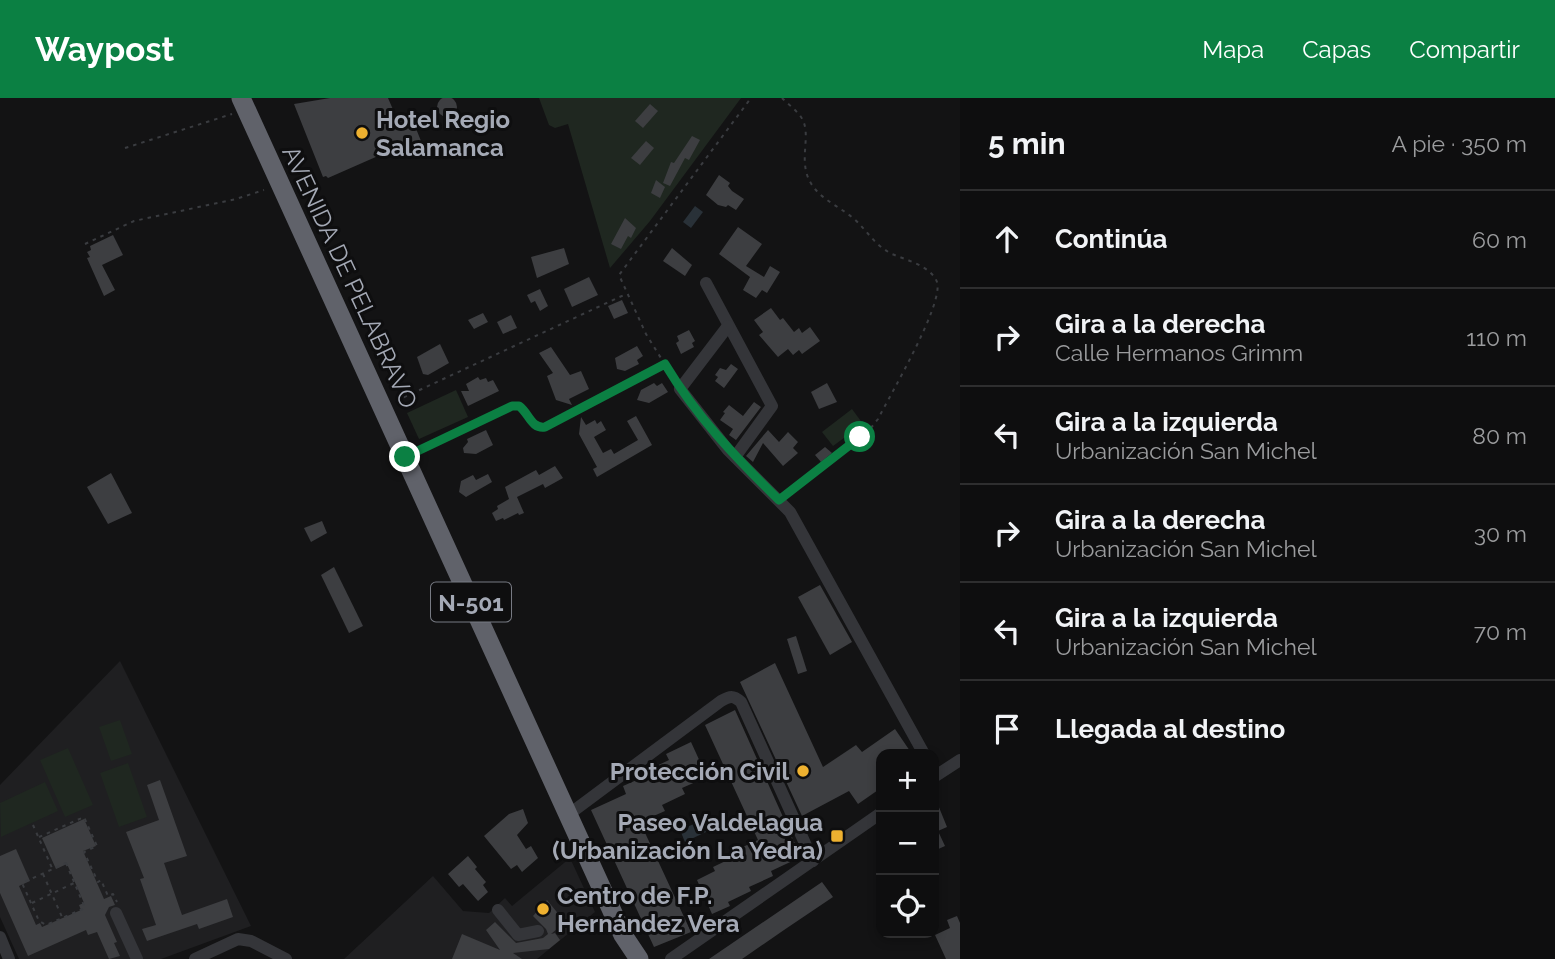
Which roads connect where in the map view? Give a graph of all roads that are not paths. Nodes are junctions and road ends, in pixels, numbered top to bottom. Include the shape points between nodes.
1 (244, 104) edge
2 (706, 283) dead end
3 (728, 326) junction
4 (735, 457) junction
5 (921, 749) edge
6 (960, 760) edge
7 (939, 773) edge
8 (568, 815) junction
9 (876, 817) edge
10 (813, 861) junction
11 (498, 910) dead end
12 (116, 913) road end
13 (538, 931) dead end
14 (623, 935) junction
15 (0, 937) edge
16 (134, 958) edge
17 (9, 959) edge
18 (195, 959) edge
19 (285, 959) edge
20 (628, 959) edge
21 (639, 959) edge
22 (671, 959) edge

1 - 8 highway, AVENIDA DE PELABRAVO / N-501
2 - 3 street
3 - 4 street via 772,406
3 - 4 street via 680,389
4 - 5 street via 790,512
6 - 7 street
8 - 10 street via 721,701 735,696
8 - 14 highway, AVENIDA DE PELABRAVO / N-501
9 - 10 street
10 - 22 street
11 - 13 street via 518,935
12 - 16 street
14 - 20 highway, AVENIDA DE PELABRAVO / N-501
14 - 21 highway, AVENIDA DE PELABRAVO / N-501
15 - 17 street
18 - 19 street via 238,939

